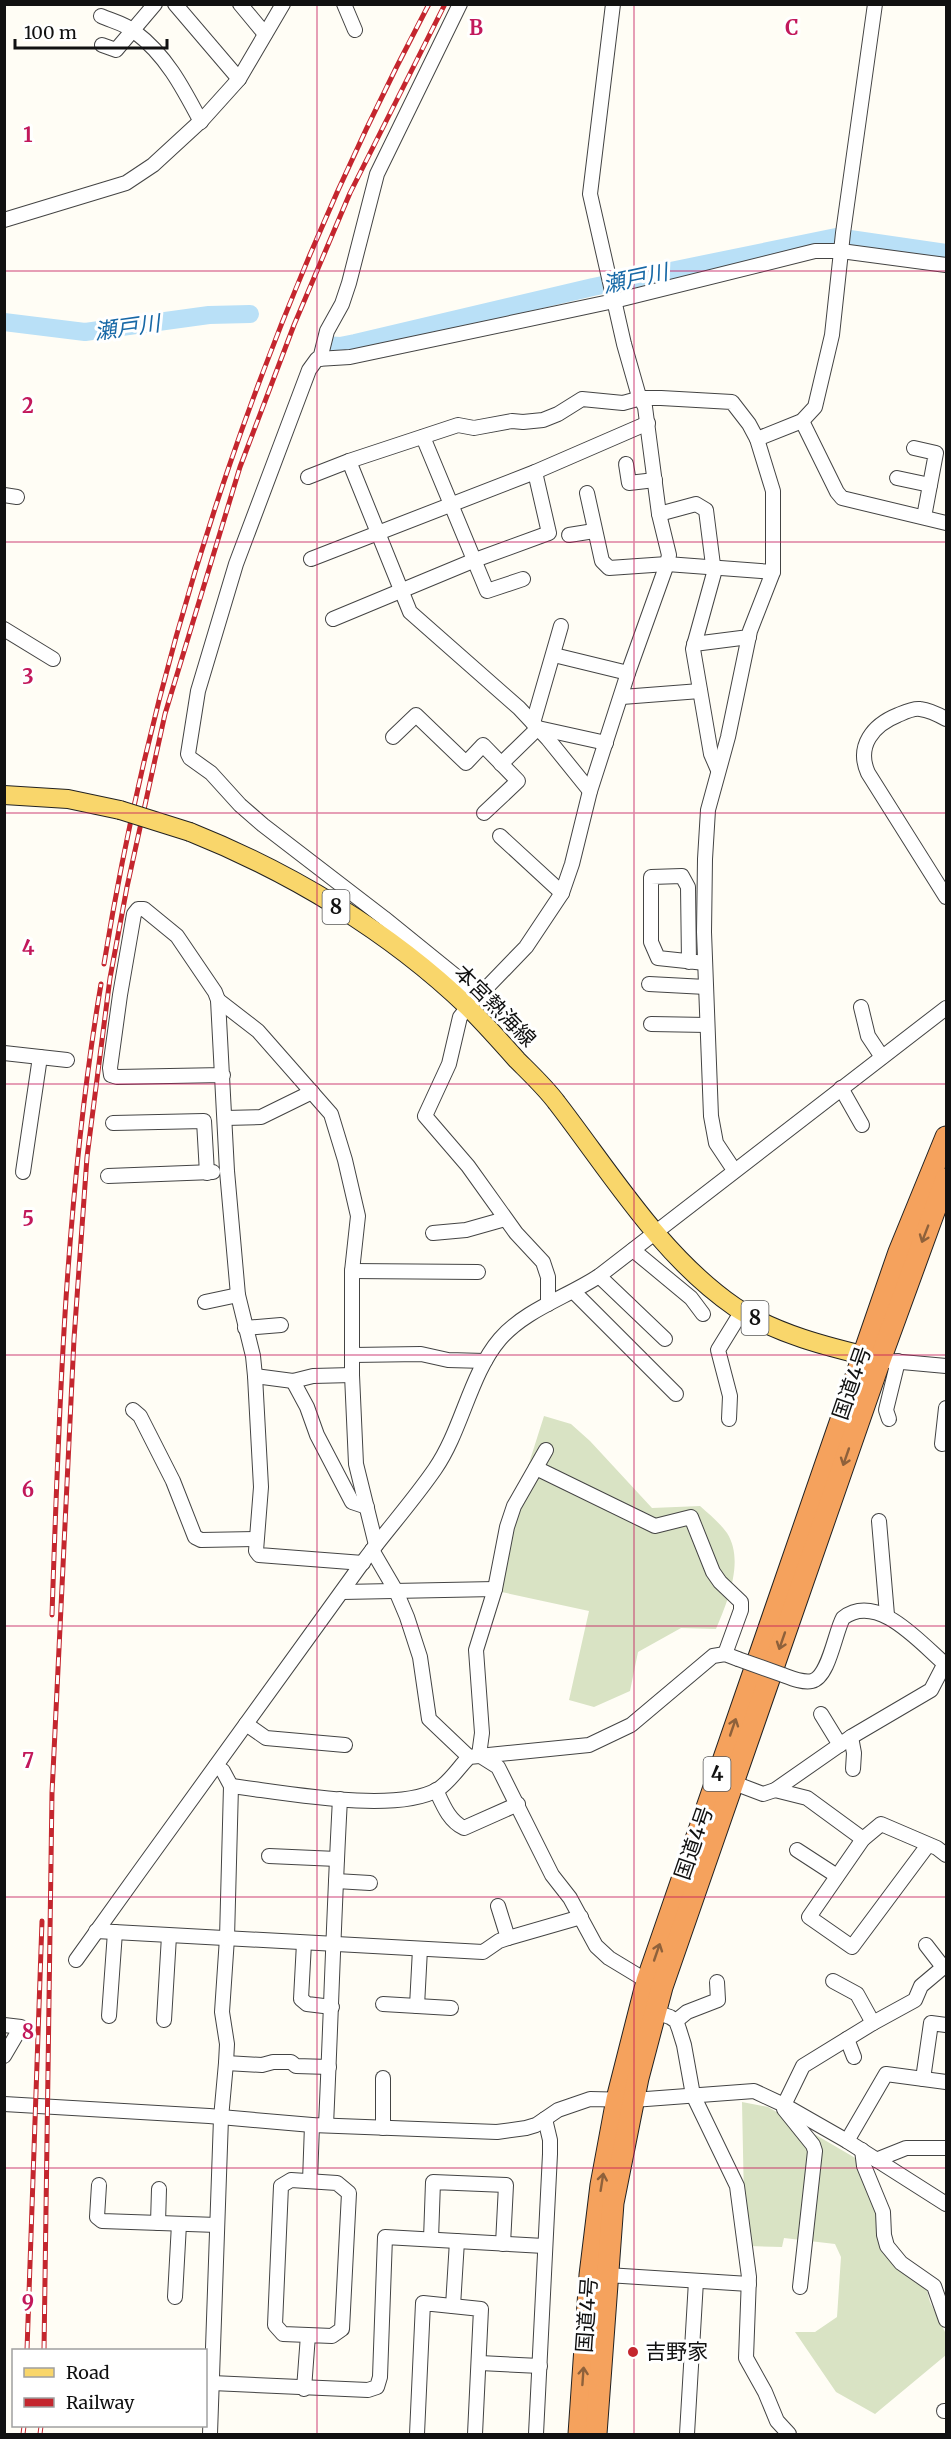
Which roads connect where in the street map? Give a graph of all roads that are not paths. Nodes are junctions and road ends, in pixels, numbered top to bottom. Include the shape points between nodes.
1 (175, 4) edge
2 (240, 4) edge
3 (283, 4) edge
4 (344, 4) edge
5 (460, 4) edge
6 (613, 4) edge
7 (875, 4) edge
8 (152, 5) edge
9 (101, 16) dead end
10 (133, 30) junction
11 (355, 30) dead end
12 (265, 34) junction
13 (102, 45) dead end
14 (239, 80) junction
15 (201, 122) junction
16 (4, 219) edge
17 (841, 249) junction
18 (946, 265) edge
19 (614, 298) junction
20 (320, 359) junction
21 (641, 398) junction
22 (802, 421) junction
23 (648, 423) junction
24 (423, 437) junction
25 (757, 439) junction
26 (914, 448) dead end
27 (349, 461) junction
28 (626, 464) dead end
29 (535, 472) junction
30 (308, 477) dead end
31 (897, 478) dead end
32 (655, 480) junction
33 (930, 485) junction
34 (587, 493) dead end
35 (453, 504) junction
36 (659, 514) junction
37 (924, 517) junction
38 (946, 523) edge
39 (594, 531) junction
40 (377, 534) junction
41 (569, 535) dead end
42 (311, 559) dead end
43 (475, 560) junction
44 (667, 564) junction
45 (714, 569) junction
46 (772, 572) junction
47 (523, 579) dead end
48 (400, 590) junction
49 (333, 619) dead end
50 (561, 626) dead end
51 (4, 629) edge
52 (749, 636) junction
53 (694, 644) junction
54 (554, 655) junction
55 (53, 659) dead end
56 (628, 673) junction
57 (700, 692) junction
58 (622, 697) junction
59 (946, 719) edge
60 (535, 725) junction
61 (393, 737) dead end
62 (606, 743) junction
63 (501, 764) junction
64 (718, 770) junction
65 (590, 791) junction
66 (4, 795) edge
67 (484, 813) dead end
68 (500, 836) dead end
69 (562, 893) junction
70 (946, 897) edge
71 (688, 962) junction
72 (705, 963) junction
73 (649, 984) dead end
74 (706, 987) junction
75 (218, 1000) junction
76 (473, 1001) junction
77 (861, 1007) dead end
78 (946, 1008) edge
79 (651, 1024) dead end
80 (708, 1025) junction
81 (4, 1053) edge
82 (882, 1057) junction
83 (40, 1058) junction
84 (67, 1060) dead end
85 (223, 1075) junction
86 (841, 1088) junction
87 (312, 1092) junction
88 (225, 1118) junction
89 (113, 1123) dead end
90 (862, 1125) dead end
91 (946, 1137) edge
92 (734, 1170) junction
93 (227, 1171) junction
94 (23, 1172) dead end
95 (207, 1173) junction
96 (108, 1176) dead end
97 (946, 1179) edge
98 (505, 1219) junction
99 (433, 1233) dead end
100 (656, 1233) junction
101 (633, 1250) junction
102 (352, 1271) junction
103 (478, 1272) dead end
104 (599, 1276) junction
105 (574, 1292) junction
106 (238, 1295) junction
107 (205, 1302) dead end
108 (548, 1304) junction
109 (742, 1311) junction
110 (703, 1314) dead end
111 (281, 1325) dead end
112 (245, 1328) junction
113 (665, 1339) dead end
114 (353, 1355) junction
115 (880, 1359) junction
116 (485, 1361) junction
117 (946, 1366) edge
118 (255, 1376) junction
119 (352, 1376) junction
120 (293, 1381) junction
121 (675, 1394) dead end
122 (946, 1408) edge
123 (134, 1410) dead end
124 (729, 1419) dead end
125 (889, 1419) dead end
126 (942, 1444) dead end
127 (546, 1450) dead end
128 (536, 1468) junction
129 (367, 1507) junction
130 (879, 1521) dead end
131 (255, 1539) junction
132 (374, 1548) junction
133 (363, 1563) junction
134 (495, 1588) junction
135 (396, 1591) junction
136 (342, 1592) junction
137 (887, 1615) junction
138 (725, 1654) junction
139 (944, 1658) edge
140 (821, 1714) dead end
141 (246, 1725) junction
142 (846, 1741) junction
143 (345, 1745) dead end
144 (474, 1756) junction
145 (216, 1766) junction
146 (853, 1769) dead end
147 (724, 1779) junction
148 (231, 1786) junction
149 (436, 1790) junction
150 (775, 1790) junction
151 (340, 1799) junction
152 (518, 1804) junction
153 (863, 1839) junction
154 (928, 1845) junction
155 (797, 1850) dead end
156 (946, 1855) edge
157 (269, 1856) dead end
158 (337, 1859) junction
159 (837, 1876) junction
160 (336, 1881) junction
161 (370, 1883) dead end
162 (498, 1906) dead end
163 (581, 1917) junction
164 (96, 1931) junction
165 (115, 1932) junction
166 (169, 1936) junction
167 (226, 1938) junction
168 (508, 1938) junction
169 (304, 1943) junction
170 (332, 1945) junction
171 (926, 1946) dead end
172 (420, 1949) junction
173 (76, 1959) dead end
174 (945, 1966) edge
175 (647, 1981) junction
176 (833, 1981) dead end
177 (717, 1982) dead end
178 (383, 2004) dead end
179 (417, 2006) junction
180 (332, 2007) junction
181 (451, 2008) dead end
182 (655, 2012) junction
183 (109, 2016) dead end
184 (164, 2020) dead end
185 (676, 2021) junction
186 (873, 2023) junction
187 (4, 2025) edge
188 (946, 2025) edge
189 (847, 2039) junction
190 (4, 2055) edge
191 (854, 2057) dead end
192 (226, 2063) junction
193 (329, 2067) junction
194 (383, 2078) dead end
195 (923, 2079) junction
196 (946, 2082) edge
197 (693, 2095) junction
198 (625, 2100) junction
199 (4, 2104) edge
200 (784, 2105) junction
201 (215, 2117) junction
202 (545, 2119) junction
203 (319, 2125) junction
204 (382, 2128) junction
205 (847, 2141) junction
206 (946, 2148) edge
207 (862, 2150) junction
208 (876, 2160) junction
209 (310, 2181) junction
210 (99, 2185) dead end
211 (159, 2189) dead end
212 (946, 2204) edge
213 (158, 2223) junction
214 (179, 2224) junction
215 (217, 2225) junction
216 (431, 2240) junction
217 (457, 2241) junction
218 (503, 2244) junction
219 (544, 2246) junction
220 (607, 2276) junction
221 (696, 2281) junction
222 (749, 2284) junction
223 (800, 2287) dead end
224 (175, 2297) dead end
225 (453, 2306) junction
226 (946, 2320) edge
227 (308, 2335) junction
228 (480, 2363) junction
229 (540, 2366) junction
230 (212, 2383) junction
231 (304, 2389) junction
232 (210, 2434) edge
233 (417, 2434) edge
234 (476, 2434) edge
235 (536, 2434) edge
236 (579, 2434) edge
237 (596, 2434) edge
238 (687, 2434) edge
239 (789, 2434) edge

1 - 14 street
2 - 12 street
3 - 12 street
4 - 11 street
5 - 20 street via 377,174 349,283 327,331
6 - 19 street via 590,194
7 - 17 street
8 - 10 street
9 - 10 street
10 - 13 street via 116,50
10 - 15 street via 175,74
12 - 14 street
14 - 15 street
15 - 16 street via 153,165 126,183
17 - 18 street
17 - 19 street via 815,251
17 - 22 street via 832,334 815,407
19 - 20 street via 350,357
19 - 21 street
20 - 76 street via 309,370 236,564 198,691 188,754 263,825 384,918
21 - 23 street
21 - 24 street via 623,403 582,399 543,420 474,428 458,425
21 - 25 street via 732,402
22 - 25 street
22 - 37 street via 842,498
23 - 29 street
23 - 32 street
24 - 27 street
24 - 35 street
25 - 46 street via 773,490
26 - 33 street via 936,453
27 - 30 street
27 - 40 street
28 - 32 street via 629,483
29 - 35 street
29 - 43 street via 549,533
31 - 33 street
32 - 36 street
33 - 37 street
34 - 39 street
35 - 40 street
35 - 43 street
36 - 44 street
36 - 45 street via 696,504 706,510
37 - 38 street
39 - 41 street
39 - 44 street via 602,561 609,568
40 - 42 street
40 - 48 street
43 - 47 street via 487,591
43 - 48 street
44 - 45 street
44 - 56 street
45 - 46 street
45 - 53 street
46 - 52 street
48 - 49 street
48 - 60 street via 410,612
50 - 54 street
51 - 55 street
52 - 53 street
52 - 64 street
53 - 57 street
54 - 56 street
54 - 60 street
56 - 58 street
57 - 58 street
57 - 64 street via 711,754
58 - 62 street
59 - 70 street via 921,709 880,724 871,733 863,759
60 - 62 street
60 - 63 street
60 - 65 street
61 - 63 street via 416,715 466,763 483,745
62 - 65 street
63 - 67 street via 518,781
64 - 72 street via 708,810
65 - 69 street
66 - 76 main road, 本宮熱海線 / 8, bridge via 68,799 190,832 270,868 350,916
68 - 69 street
69 - 76 street via 526,947
71 - 71 street via 658,958 651,942 651,877 682,876 688,887
71 - 72 street
72 - 74 street
73 - 74 street
74 - 80 street
75 - 85 street
75 - 85 street via 177,936 144,909 136,910 120,995 111,1075
75 - 87 street via 258,1031
76 - 98 street via 460,1017 449,1064 425,1116 468,1166
76 - 100 main road, 本宮熱海線 / 8 via 555,1100
77 - 82 street via 868,1036
78 - 82 street
79 - 80 street
80 - 92 street via 711,1116 716,1143
81 - 83 street
82 - 86 street
83 - 84 street
83 - 94 street
85 - 88 street
86 - 90 street
86 - 92 street
87 - 88 street via 261,1117
87 - 102 street via 331,1114 357,1204 358,1232
88 - 93 street
89 - 95 street via 204,1121
91 - 115 highway, 国道4号 / 4 via 899,1252
92 - 100 street
93 - 95 street
93 - 106 street
95 - 96 street
97 -> 115 highway, 国道4号 / 4
98 - 99 street via 466,1230
98 - 108 street via 547,1268
100 - 101 street
100 - 109 main road, 本宮熱海線 / 8
101 - 104 street
101 - 110 street via 691,1298
102 - 103 street
102 - 114 street
104 - 105 street
104 - 113 street
105 - 108 street
105 - 121 street
106 - 107 street
106 - 112 street
108 - 116 street via 507,1332
109 - 115 main road, 本宮熱海線 / 8 via 782,1331
109 - 124 street via 718,1350 730,1395
111 - 112 street
112 - 118 street
114 - 116 street via 422,1354 448,1360
114 - 119 street
115 - 117 street
115 - 125 street
115 - 147 highway, 国道4号 / 4
116 - 132 street via 436,1468
118 - 120 street
118 - 131 street via 261,1487
119 - 120 street via 313,1376
119 - 129 street via 356,1464
120 - 129 street via 352,1502
122 - 126 street
123 - 131 street via 173,1481 195,1537
127 - 128 street
128 - 134 street via 514,1506
128 - 138 street via 655,1526 691,1517 713,1572 741,1602
129 - 132 street
130 - 137 street
131 - 133 street via 259,1555
132 - 133 street
132 - 135 street
133 - 136 street
134 - 135 street
134 - 144 street via 476,1650 482,1733
135 - 136 street
135 - 144 street via 420,1657 429,1719
136 - 141 street
137 - 138 street, bridge via 863,1611 847,1615 841,1621 820,1676 809,1682
137 - 139 street
138 - 144 street via 713,1656 631,1725 589,1744
139 - 142 street via 931,1690
140 - 142 street
141 - 143 street via 266,1737
141 - 145 street
142 - 146 street via 854,1753
142 - 150 street
144 - 149 street
144 - 152 street via 498,1767
145 - 148 street
145 - 164 street
147 - 150 street via 763,1794
175 -> 147 highway, 国道4号 / 4
147 - 182 highway, 国道4号 / 4
148 - 151 street
148 - 167 street
149 - 151 street via 372,1802
149 - 152 street via 444,1810 464,1828
150 - 153 street via 807,1798
151 - 158 street
152 - 163 street via 552,1875
153 - 154 street via 881,1824
153 - 159 street
154 - 156 street
154 - 159 street via 852,1947 809,1917
155 - 159 street
157 - 158 street
158 - 160 street
160 - 161 street
160 - 170 street
162 - 168 street
163 - 168 street
163 - 175 street via 596,1946
164 - 165 street
164 - 173 street
165 - 166 street
165 - 183 street
166 - 167 street
166 - 184 street
167 - 169 street
167 - 192 street via 222,2012
168 - 172 street via 483,1952
169 - 170 street
169 - 180 street via 301,1999 307,2004
170 - 172 street
170 - 180 street
171 - 174 street
172 - 179 street
174 - 186 street via 921,1986 915,2000
175 - 198 highway, 国道4号 / 4
176 - 186 street via 857,1994
177 - 185 street via 718,2000 687,2012
178 - 179 street
179 - 181 street
180 - 193 street
182 - 185 street
182 - 198 highway, 国道4号 / 4
185 - 197 street
186 - 189 street
187 - 190 street via 21,2027
188 - 195 street via 931,2023
189 - 191 street
189 - 200 street via 803,2066
192 - 193 street via 291,2062 297,2066
192 - 201 street
193 - 203 street
194 - 204 street
195 - 196 street
195 - 205 street via 886,2074
197 - 198 street
197 - 200 street via 754,2091
197 - 222 street via 737,2186
198 - 202 street via 580,2101
198 - 220 highway, 国道4号 / 4
236 -> 198 highway, 国道4号 / 4 via 594,2236
199 - 201 street
200 - 205 street
200 - 223 street via 814,2151
201 - 203 street
201 - 215 street
202 - 204 street via 526,2128 497,2132
202 - 219 street via 550,2154
203 - 204 street
203 - 209 street
205 - 207 street
206 - 208 street via 906,2148
207 - 208 street
207 - 226 street via 864,2166 883,2212 887,2246 901,2263 934,2286
208 - 212 street
209 - 227 street via 291,2180 281,2186 275,2325 283,2334
209 - 227 street via 337,2183 348,2193 342,2329 332,2336
210 - 213 street via 97,2217 102,2221
211 - 213 street
213 - 214 street
214 - 215 street
214 - 224 street
215 - 230 street
216 - 217 street
216 - 218 street via 433,2182 506,2185
216 - 231 street via 385,2237 377,2387 368,2391
217 - 218 street
217 - 225 street
218 - 219 street
219 - 229 street
220 - 221 street
220 - 237 highway, 国道4号 / 4
221 - 222 street
221 - 238 street
222 - 239 street via 746,2358 777,2421
225 - 228 street via 481,2309
225 - 233 street via 423,2303
227 - 231 street
228 - 229 street
228 - 234 street
229 - 235 street
230 - 231 street
230 - 232 street

